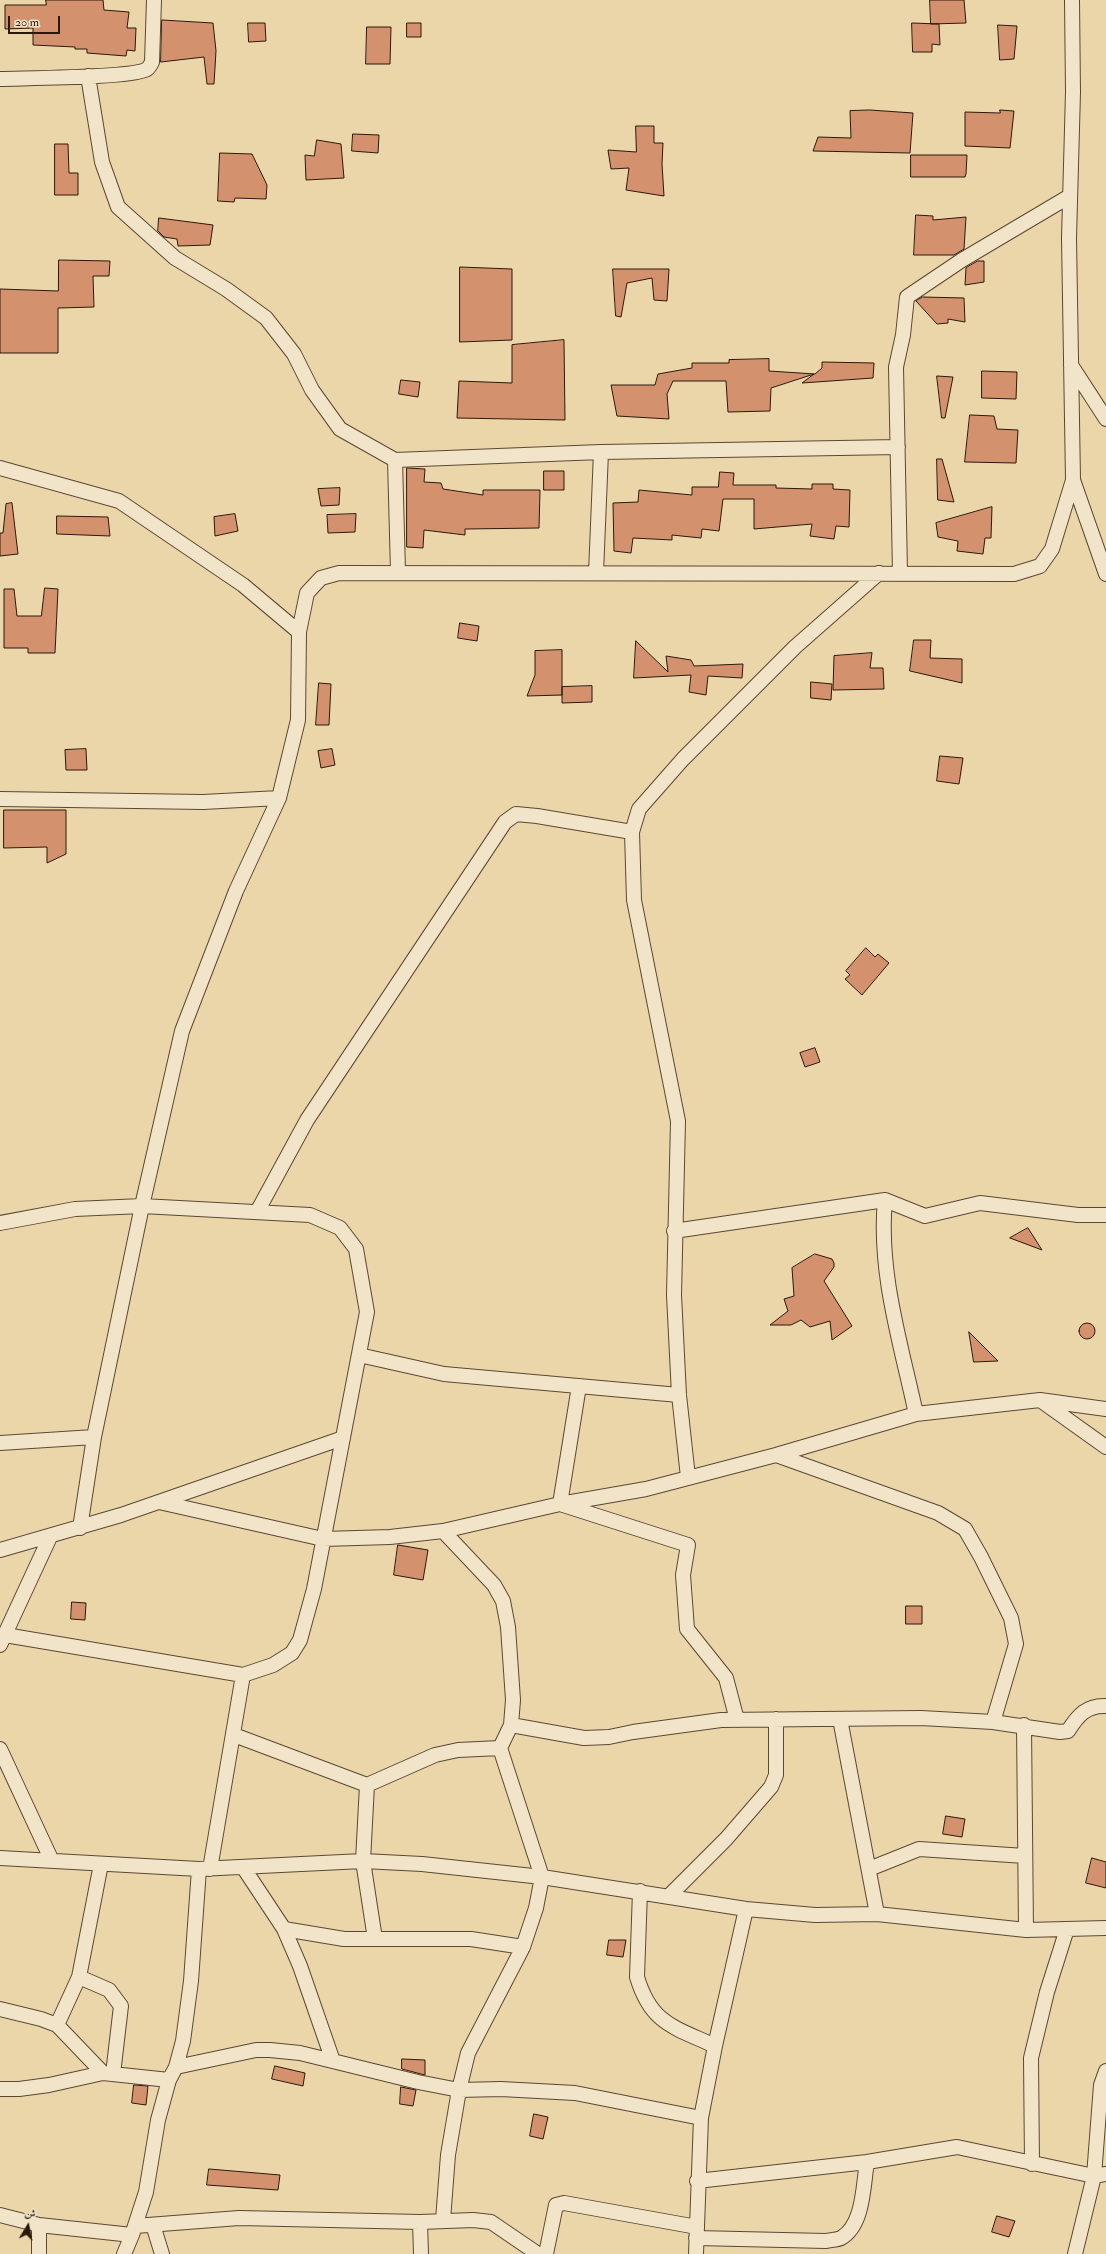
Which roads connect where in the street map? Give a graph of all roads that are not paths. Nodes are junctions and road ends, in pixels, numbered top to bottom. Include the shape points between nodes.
1 (154, 0) edge
2 (1072, 0) edge
3 (88, 76) junction
4 (0, 79) edge
5 (1070, 196) junction
6 (1071, 364) junction
7 (1106, 419) edge
8 (898, 447) junction
9 (601, 452) junction
10 (395, 460) junction
11 (0, 468) edge
12 (1072, 480) junction
13 (398, 572) junction
14 (596, 573) junction
15 (879, 573) junction
16 (900, 573) junction
17 (1106, 574) edge
18 (299, 632) junction
19 (279, 798) junction
20 (0, 799) edge
21 (632, 832) junction
22 (885, 1200) junction
23 (142, 1206) junction
24 (257, 1212) junction
25 (1106, 1215) edge
26 (0, 1223) edge
27 (674, 1231) junction
28 (359, 1355) junction
29 (579, 1386) junction
30 (680, 1395) junction
31 (1040, 1400) junction
32 (1106, 1409) edge
33 (916, 1414) junction
34 (94, 1437) junction
35 (343, 1438) junction
36 (0, 1442) edge
37 (1106, 1447) edge
38 (776, 1454) junction
39 (688, 1477) junction
40 (159, 1502) junction
41 (560, 1504) junction
42 (80, 1528) junction
43 (443, 1531) junction
44 (50, 1537) junction
45 (324, 1539) junction
46 (0, 1550) edge
47 (2, 1640) edge
48 (243, 1675) junction
49 (1106, 1706) edge
50 (840, 1718) junction
51 (776, 1719) junction
52 (737, 1720) junction
53 (993, 1722) junction
54 (511, 1725) junction
55 (1024, 1725) junction
56 (234, 1735) junction
57 (0, 1748) edge
58 (500, 1748) junction
59 (367, 1785) junction
60 (1025, 1856) junction
61 (0, 1858) edge
62 (52, 1861) junction
63 (363, 1861) junction
64 (101, 1864) junction
65 (243, 1867) junction
66 (204, 1869) junction
67 (869, 1869) junction
68 (542, 1877) junction
69 (640, 1891) junction
70 (669, 1896) junction
71 (746, 1909) junction
72 (877, 1914) junction
73 (1106, 1928) edge
74 (284, 1929) junction
75 (1067, 1929) junction
76 (1026, 1930) junction
77 (375, 1938) junction
78 (523, 1947) junction
79 (79, 1977) junction
80 (0, 2009) edge
81 (57, 2025) junction
82 (715, 2046) junction
83 (333, 2061) junction
84 (176, 2067) junction
85 (1106, 2071) edge
86 (108, 2074) junction
87 (169, 2080) junction
88 (0, 2089) edge
89 (459, 2090) junction
90 (701, 2118) junction
91 (867, 2162) junction
92 (1032, 2164) junction
93 (1100, 2175) edge
94 (697, 2181) junction
95 (0, 2216) edge
96 (443, 2220) junction
97 (420, 2222) junction
98 (39, 2225) junction
99 (153, 2225) junction
100 (134, 2230) junction
101 (696, 2233) junction
102 (39, 2254) edge
103 (124, 2254) edge
104 (162, 2254) edge
105 (421, 2254) edge
106 (538, 2254) edge
107 (546, 2254) edge
108 (696, 2254) edge
109 (1075, 2254) edge

1 - 3 street via 152,62 148,69 137,73
2 - 5 street
3 - 4 street
3 - 10 street via 102,162 118,207 175,258 266,318 294,354 312,390 340,429
5 - 6 street
5 - 8 street via 962,260 907,297 896,367
6 - 7 street
6 - 12 street
8 - 9 street
8 - 16 street
9 - 10 street
9 - 14 street
10 - 13 street
11 - 18 street via 119,501 243,585
12 - 16 street via 1052,549 1040,566 1014,574
12 - 17 street
13 - 14 street
13 - 18 street via 339,574 321,578 307,593
14 - 15 street
15 - 16 street
15 - 21 street via 794,647 683,759 639,809
18 - 19 street via 298,720
19 - 20 street via 203,802
19 - 23 street via 236,891 182,1031
21 - 24 street via 516,814 505,822 308,1120
21 - 27 street via 634,900 678,1121
22 - 25 street via 924,1216 980,1203 1078,1215
22 - 27 street
22 - 33 street via 882,1228 885,1267
23 - 24 street
23 - 26 street via 75,1209
23 - 34 street
24 - 28 street via 310,1215 340,1228 356,1249 367,1312
27 - 30 street via 674,1295
28 - 29 street via 444,1374
28 - 35 street
29 - 30 street
29 - 41 street
30 - 39 street
31 - 32 street
31 - 33 street
31 - 37 street
33 - 38 street
34 - 36 street
34 - 42 street
35 - 40 street
35 - 45 street
38 - 39 street
38 - 53 street via 938,1513 965,1529 1011,1618 1016,1644
39 - 41 street via 646,1489
40 - 42 street
40 - 45 street
41 - 43 street
41 - 52 street via 688,1545 683,1575 686,1630 726,1678
42 - 44 street
43 - 45 street via 390,1537
43 - 54 street via 494,1585 503,1601 508,1626 514,1700
44 - 46 street
44 - 47 street
45 - 48 street via 300,1640 292,1653 273,1665
47 - 48 street
48 - 56 street
49 - 55 street via 1095,1705 1084,1711 1068,1731 1060,1732
50 - 51 street
50 - 53 street via 921,1718
50 - 67 street
51 - 52 street
51 - 70 street via 776,1775 771,1787 726,1839
52 - 54 street via 584,1738
53 - 55 street
54 - 58 street
55 - 60 street
56 - 59 street
56 - 66 street
57 - 62 street
58 - 59 street via 458,1750 435,1755
58 - 68 street
59 - 63 street
60 - 67 street via 919,1849
60 - 76 street
61 - 62 street
62 - 64 street
63 - 65 street
63 - 68 street via 422,1864
63 - 77 street
64 - 66 street
64 - 79 street
65 - 66 street
65 - 74 street
66 - 84 street via 183,2040
67 - 72 street
68 - 69 street
68 - 78 street via 536,1908
69 - 70 street
69 - 82 street via 637,1977 641,1991 663,2022
70 - 71 street
71 - 72 street via 815,1915
71 - 82 street
72 - 76 street
73 - 75 street
74 - 77 street via 344,1939
74 - 83 street via 300,1966
75 - 76 street
75 - 92 street via 1047,1992 1031,2058
77 - 78 street via 471,1939
78 - 89 street via 468,2053
79 - 81 street
79 - 86 street via 109,1990 122,2006
80 - 81 street
81 - 86 street
82 - 90 street
83 - 84 street via 300,2053 256,2050
83 - 89 street
84 - 87 street
85 - 93 street via 1101,2085
86 - 87 street
86 - 88 street via 49,2085
87 - 100 street via 158,2120 146,2192
89 - 90 street via 501,2089 575,2094
89 - 96 street via 448,2155
90 - 94 street
91 - 92 street via 957,2147
91 - 94 street
91 - 101 street via 857,2216 850,2231 840,2239 826,2241
92 - 93 street
93 - 109 street
94 - 101 street
95 - 98 street
96 - 97 street
96 - 106 street via 491,2222
97 - 99 street via 239,2218
97 - 105 street
98 - 100 street
98 - 102 street
99 - 100 street
99 - 104 street
100 - 103 street
101 - 107 street via 564,2203 556,2205
101 - 108 street

